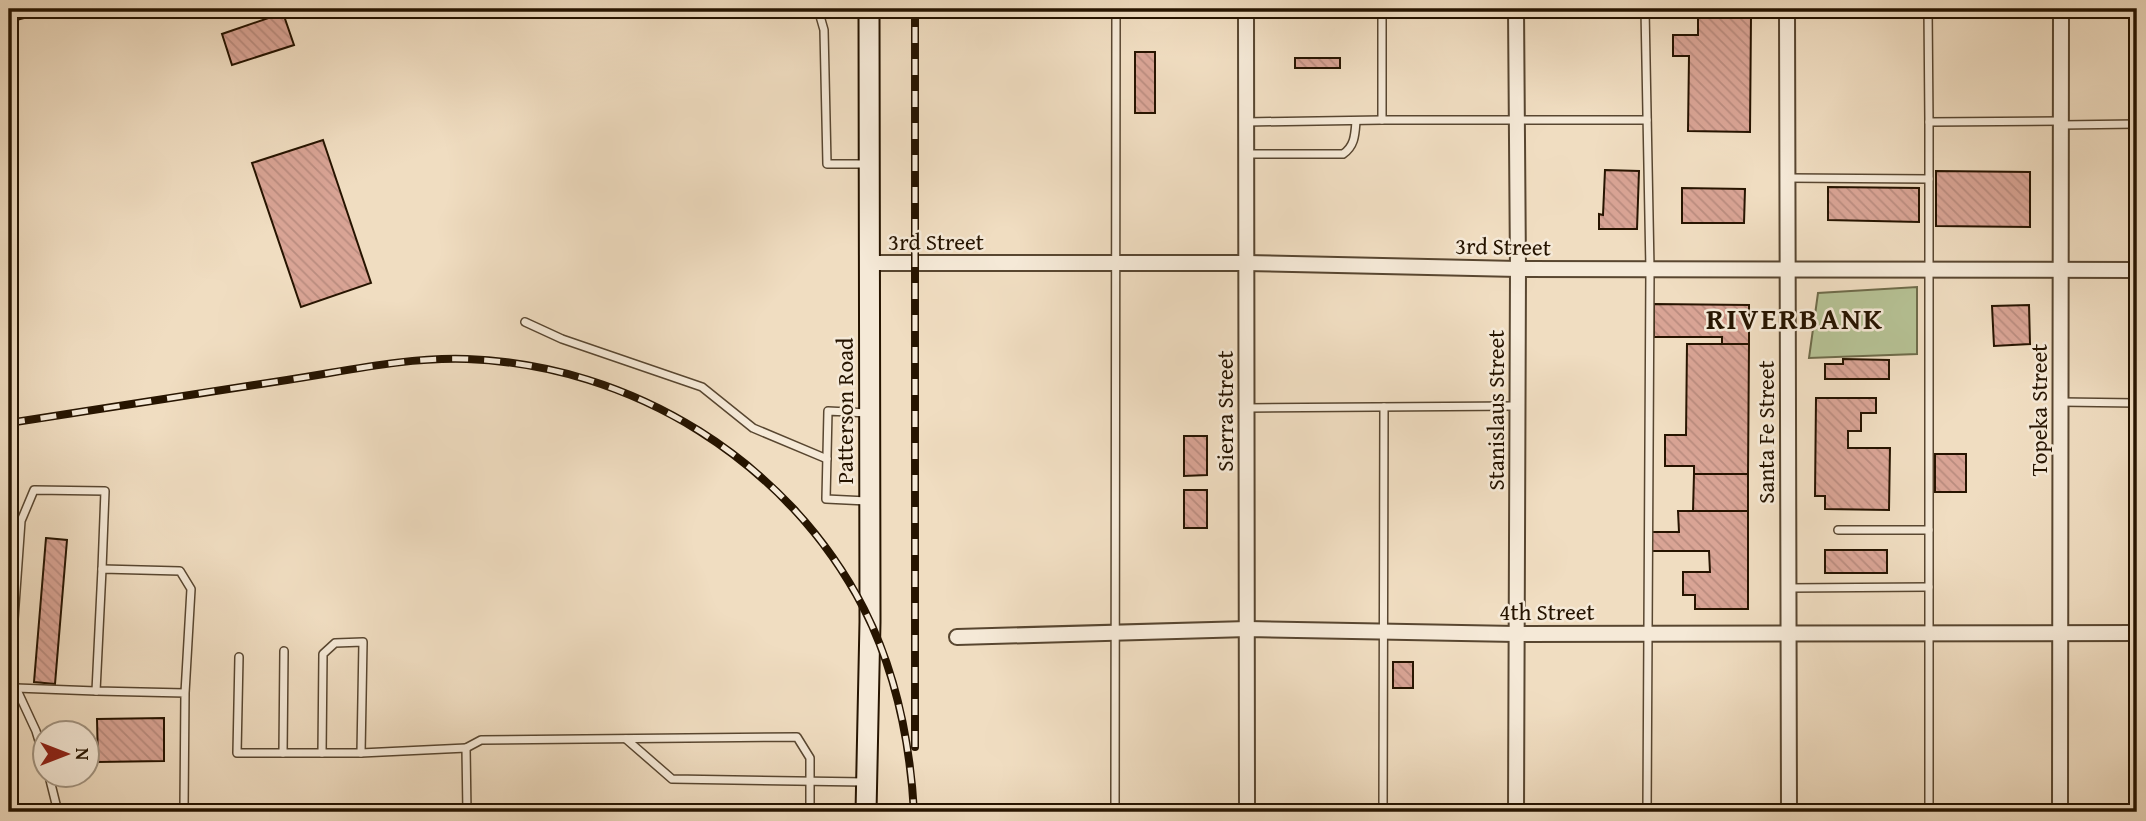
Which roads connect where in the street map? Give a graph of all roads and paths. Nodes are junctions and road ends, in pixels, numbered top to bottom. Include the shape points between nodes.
1 (818, 9) edge
2 (869, 9) edge
3 (1116, 9) edge
4 (1247, 9) edge
5 (1382, 9) edge
6 (1516, 9) edge
7 (1645, 9) edge
8 (1787, 9) edge
9 (1928, 9) edge
10 (2061, 9) edge
11 (1517, 119) junction
12 (1382, 120) junction
13 (1647, 120) junction
14 (1356, 121) junction
15 (1247, 122) junction
16 (1929, 122) junction
17 (2061, 123) junction
18 (2137, 124) edge
19 (1247, 155) junction
20 (869, 164) junction
21 (1788, 178) junction
22 (1929, 179) junction
23 (868, 263) junction
24 (1115, 263) junction
25 (1247, 263) junction
26 (1518, 269) junction
27 (1650, 270) junction
28 (1788, 270) junction
29 (1930, 270) junction
30 (2061, 270) junction
31 (2137, 270) edge
32 (525, 323) dead end
33 (2061, 402) junction
34 (2137, 404) edge
35 (1517, 406) junction
36 (1384, 407) junction
37 (1247, 408) junction
38 (869, 414) junction
39 (827, 459) junction
40 (869, 501) junction
41 (1838, 530) dead end
42 (1929, 530) junction
43 (102, 569) junction
44 (1929, 587) junction
45 (1789, 588) junction
46 (1248, 629) junction
47 (1384, 632) junction
48 (1115, 633) junction
49 (2060, 633) junction
50 (2137, 633) edge
51 (1516, 634) junction
52 (1647, 634) junction
53 (1789, 634) junction
54 (1928, 634) junction
55 (957, 637) dead end
56 (284, 651) dead end
57 (239, 657) dead end
58 (16, 688) junction
59 (96, 691) junction
60 (185, 694) junction
61 (32, 722) edge
62 (626, 739) junction
63 (466, 748) junction
64 (283, 753) junction
65 (322, 753) junction
66 (361, 753) junction
67 (810, 781) junction
68 (866, 782) junction
69 (53, 790) edge
70 (184, 808) junction
71 (58, 810) edge
72 (136, 810) edge
73 (428, 810) edge
74 (467, 810) edge
75 (810, 812) edge
76 (866, 812) edge
77 (1115, 812) edge
78 (1247, 812) edge
79 (1383, 812) edge
80 (1516, 812) edge
81 (1647, 812) edge
82 (1789, 812) edge
83 (1929, 812) edge
84 (2060, 812) edge

1 - 20 lane via 824,30 827,164
2 - 20 main road, Patterson Road
3 - 24 lane
4 - 15 street, Sierra Street
5 - 12 lane
6 - 11 street, Stanislaus Street
7 - 13 lane
8 - 21 street, Santa Fe Street
9 - 16 lane
10 - 17 street, Topeka Street
11 - 12 lane
11 - 13 lane
11 - 26 street, Stanislaus Street
12 - 14 lane
13 - 27 lane
14 - 15 lane
14 - 19 lane via 1354,140 1343,154
15 - 19 street, Sierra Street
16 - 17 lane
16 - 22 lane
17 - 18 lane
17 - 30 street, Topeka Street
19 - 25 street, Sierra Street
20 - 23 main road, Patterson Road
21 - 22 lane
21 - 28 street, Santa Fe Street
22 - 29 lane
23 - 24 street, 3rd Street
23 - 38 main road, Patterson Road
24 - 25 street, 3rd Street
24 - 48 lane
25 - 26 street, 3rd Street
25 - 37 street, Sierra Street
26 - 27 street, 3rd Street
26 - 35 street, Stanislaus Street
27 - 28 street, 3rd Street
27 - 52 lane
28 - 29 street, 3rd Street
28 - 45 street, Santa Fe Street
29 - 30 street, 3rd Street
29 - 42 lane
30 - 31 street, 3rd Street
30 - 33 street, Topeka Street
32 - 39 lane via 702,387 753,428
33 - 34 lane
33 - 49 street, Topeka Street
35 - 36 lane
35 - 51 street, Stanislaus Street
36 - 37 lane
36 - 47 lane
37 - 46 street, Sierra Street
38 - 39 lane via 828,411
38 - 40 main road, Patterson Road
39 - 40 lane via 826,499
40 - 68 main road, Patterson Road
41 - 42 lane
42 - 44 lane
43 - 58 lane via 105,491 34,490 21,521 9,675
43 - 59 lane
43 - 60 lane via 180,571 191,589
44 - 45 lane
44 - 54 lane
45 - 53 street, Santa Fe Street
46 - 47 street, 4th Street
46 - 48 street, 4th Street
46 - 78 street, Sierra Street
47 - 51 street, 4th Street
47 - 79 lane
48 - 55 street, 4th Street
48 - 77 lane
49 - 50 street, 4th Street
49 - 54 street, 4th Street
49 - 84 street, Topeka Street
51 - 52 street, 4th Street
51 - 80 street, Stanislaus Street
52 - 53 street, 4th Street
52 - 81 lane
53 - 54 street, 4th Street
53 - 82 street, Santa Fe Street
54 - 83 lane
56 - 64 lane
57 - 64 lane via 237,753
58 - 59 lane
58 - 61 lane
59 - 60 lane
60 - 70 lane
62 - 63 lane via 481,740
62 - 67 lane via 673,779
62 - 67 lane via 797,737 810,758
63 - 66 lane
63 - 74 lane
64 - 65 lane
65 - 66 lane
65 - 66 lane via 323,654 335,643 363,642
67 - 68 lane
67 - 75 lane
68 - 76 main road, Patterson Road
69 - 71 lane
70 - 72 lane
70 - 73 lane
71 - 72 lane
73 - 74 lane

